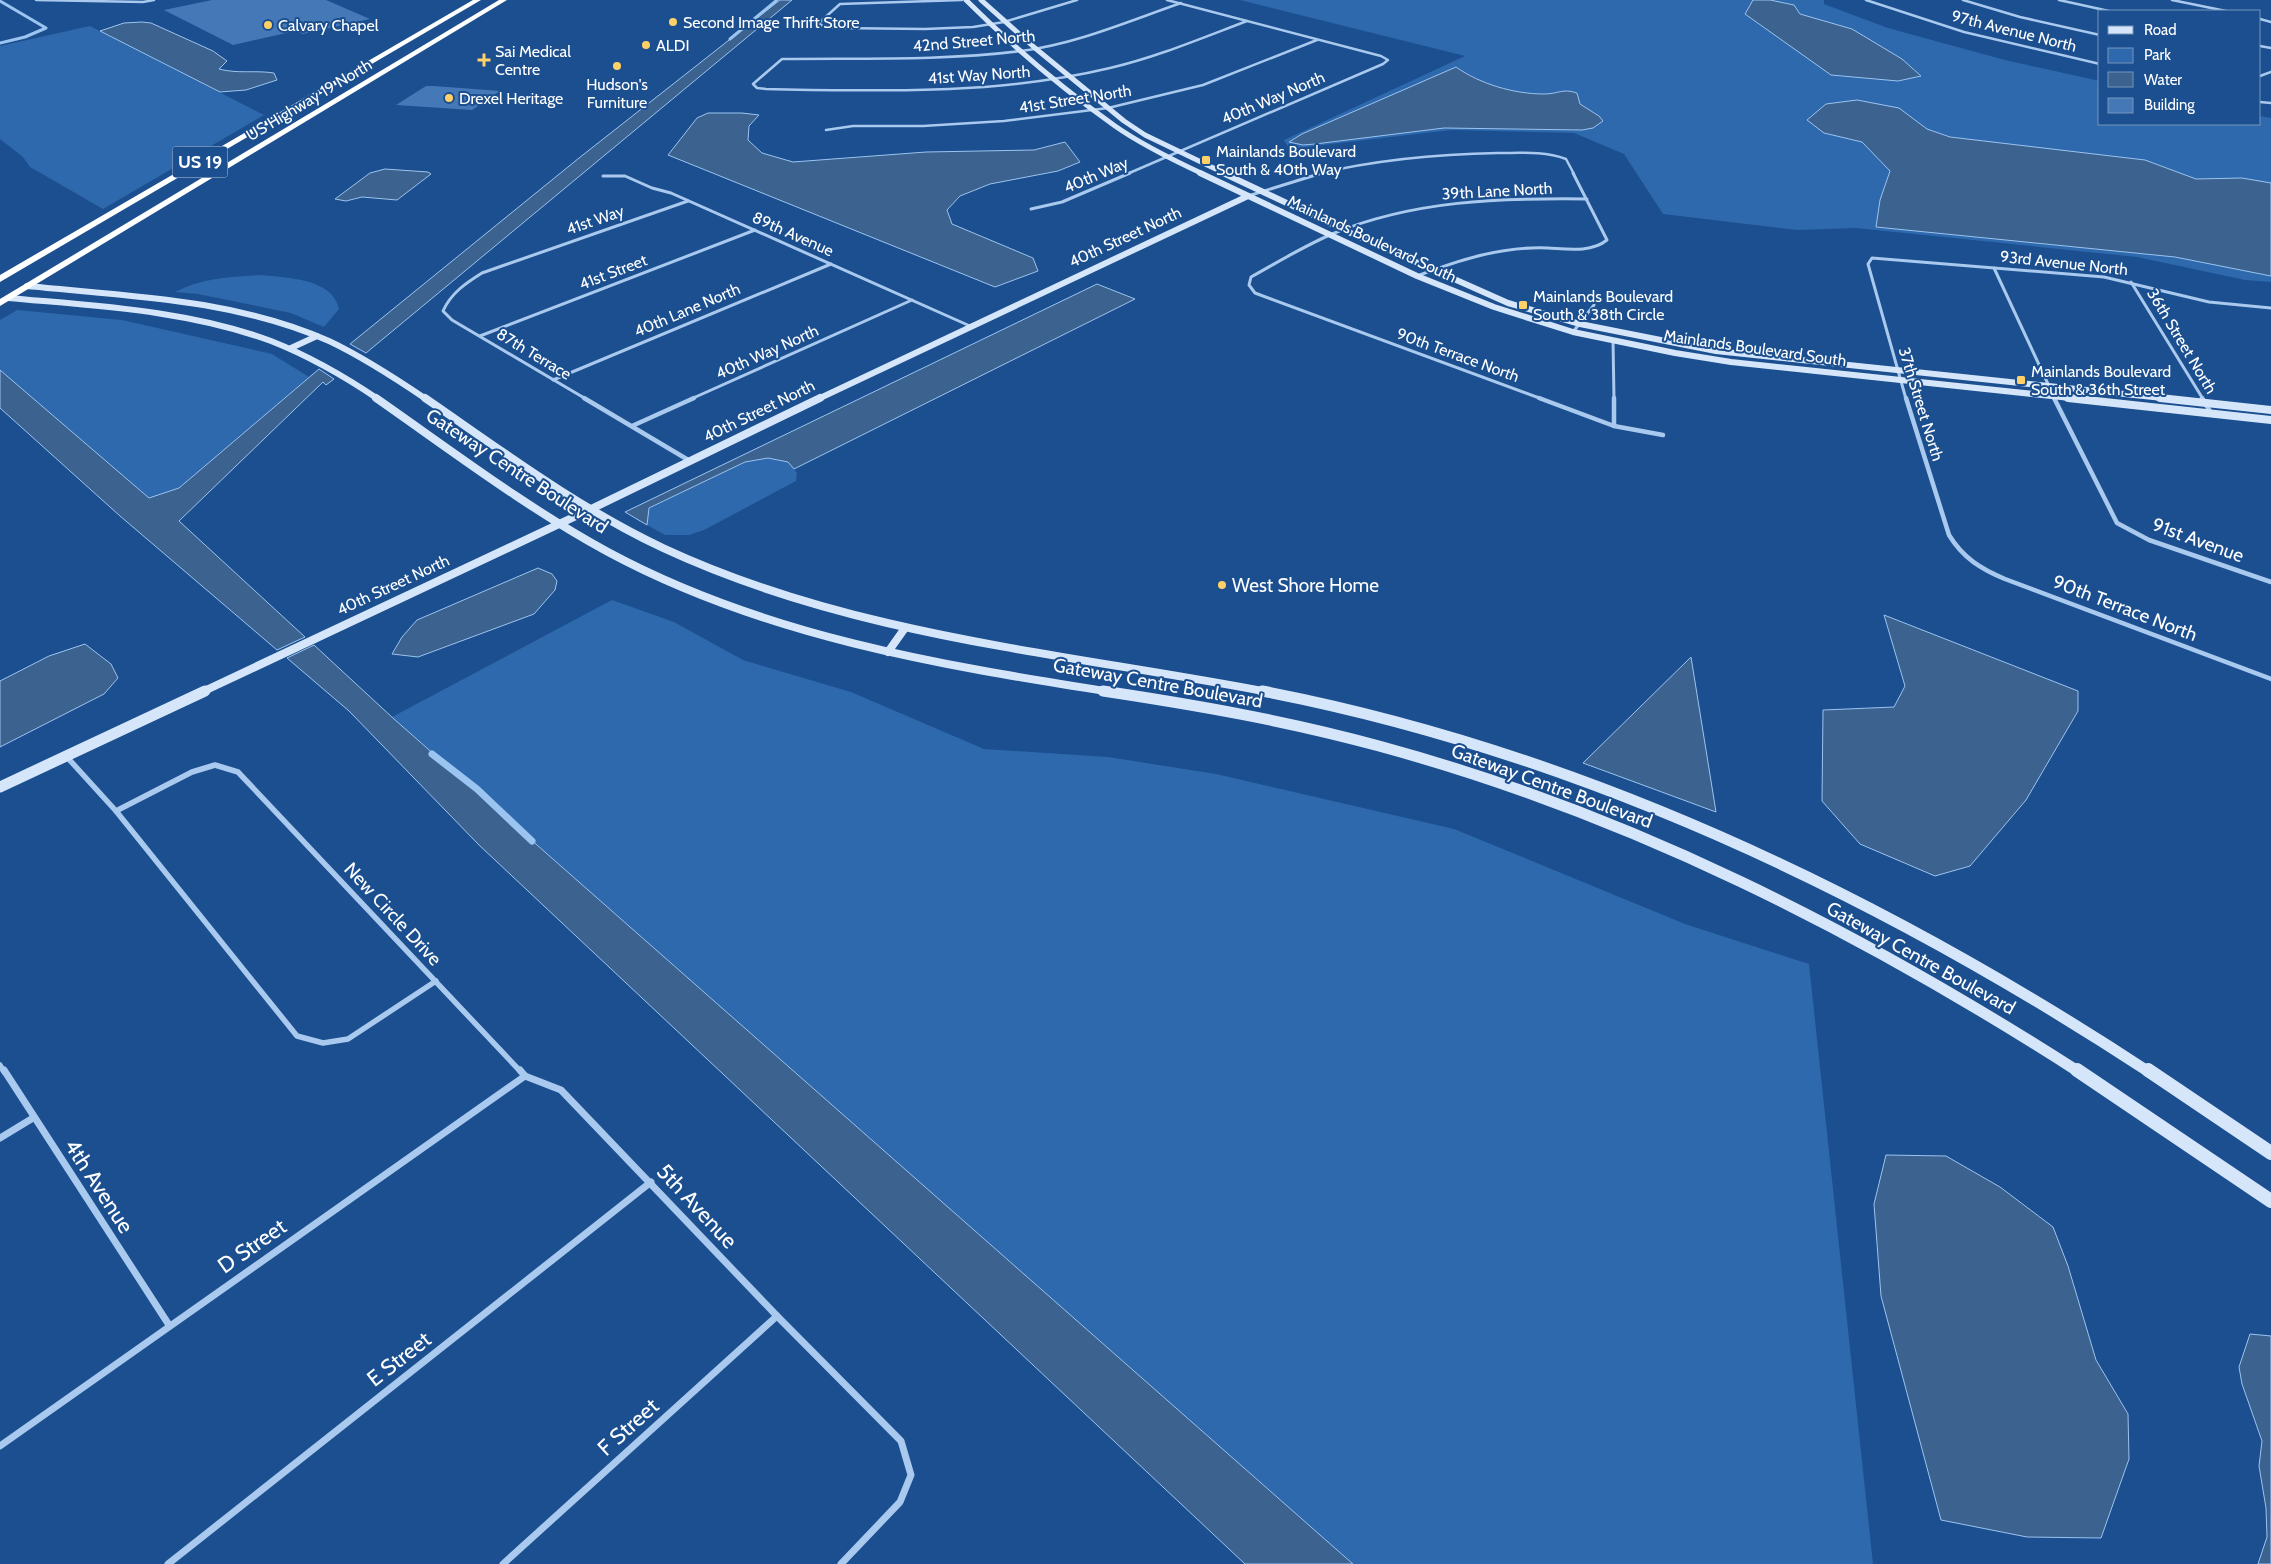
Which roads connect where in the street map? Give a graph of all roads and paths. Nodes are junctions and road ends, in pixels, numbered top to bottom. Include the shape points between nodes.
1 (36, 0) edge
2 (154, 0) edge
3 (478, 0) edge
4 (504, 0) edge
5 (964, 0) edge
6 (981, 0) edge
7 (1077, 0) edge
8 (1167, 0) edge
9 (1866, 0) edge
10 (1963, 0) edge
11 (2059, 0) edge
12 (2172, 0) edge
13 (1181, 4) junction
14 (2104, 10) edge
15 (2221, 10) edge
16 (1247, 21) junction
17 (1004, 22) junction
18 (990, 24) junction
19 (2098, 35) edge
20 (1318, 40) junction
21 (404, 42) junction
22 (1035, 48) junction
23 (1022, 50) junction
24 (792, 58) joint
25 (2098, 64) edge
26 (1069, 77) junction
27 (1055, 79) junction
28 (1108, 108) junction
29 (1093, 110) junction
30 (312, 115) junction
31 (268, 123) junction
32 (826, 130) dead end
33 (1179, 152) junction
34 (1167, 157) junction
35 (603, 176) dead end
36 (1261, 191) junction
37 (1248, 196) junction
38 (1587, 199) junction
39 (688, 200) junction
40 (1031, 209) dead end
41 (755, 230) junction
42 (1344, 230) junction
43 (1330, 235) junction
44 (1883, 258) joint
45 (511, 263) joint
46 (831, 264) junction
47 (1994, 268) junction
48 (1432, 270) junction
49 (1417, 276) junction
50 (0, 279) edge
51 (2131, 282) junction
52 (1249, 285) joint
53 (27, 286) junction
54 (4, 300) edge
55 (912, 300) junction
56 (1594, 305) dead end
57 (2271, 308) edge
58 (1580, 324) junction
59 (970, 326) junction
60 (1573, 332) junction
61 (317, 336) junction
62 (480, 336) junction
63 (1613, 340) junction
64 (291, 348) junction
65 (1897, 370) junction
66 (553, 380) junction
67 (1900, 380) junction
68 (2048, 386) junction
69 (2052, 396) junction
70 (2205, 403) junction
71 (2271, 410) edge
72 (2211, 413) junction
73 (2271, 420) edge
74 (632, 426) junction
75 (1614, 426) junction
76 (1664, 436) dead end
77 (690, 461) junction
78 (591, 509) junction
79 (558, 524) junction
80 (1970, 562) joint
81 (2271, 582) edge
82 (905, 628) junction
83 (888, 652) junction
84 (2271, 679) edge
85 (66, 756) junction
86 (0, 787) edge
87 (116, 811) junction
88 (436, 981) junction
89 (0, 1065) edge
90 (525, 1076) junction
91 (33, 1118) junction
92 (0, 1138) edge
93 (2271, 1153) edge
94 (652, 1182) junction
95 (2271, 1201) edge
96 (777, 1316) junction
97 (169, 1325) junction
98 (0, 1446) edge
99 (168, 1564) edge
100 (503, 1564) edge
101 (841, 1564) edge

1 - 2 street
3 - 21 highway, US Highway 19 North / US 19
4 - 30 highway, US Highway 19 North / US 19
5 - 18 street, Mainlands Boulevard South
5 - 18 street via 840,4 820,25 926,29
6 - 17 street, Mainlands Boulevard South
7 - 17 street
8 - 13 street
9 - 25 street, 97th Avenue North via 1964,32
10 - 19 street via 2020,18
11 - 14 street
12 - 15 street
13 - 16 street
13 - 22 street, 42nd Street North via 1086,36
16 - 20 street
16 - 26 street, 41st Way North via 1138,60
17 - 18 street
17 - 22 street, Mainlands Boulevard South
18 - 23 street, Mainlands Boulevard South
20 - 28 street, 41st Street North via 1203,84
20 - 33 street, 40th Way North via 1388,60
21 - 30 highway via 412,49 322,103
21 - 31 highway, US Highway 19 North / US 19
22 - 23 street, 42nd Street North
22 - 26 street, Mainlands Boulevard South
23 - 24 street, 42nd Street North via 934,58
23 - 27 street, Mainlands Boulevard South
24 - 27 street, 41st Way North via 777,62 753,84 766,89 930,91
26 - 27 street, 41st Way North
26 - 28 street, Mainlands Boulevard South
27 - 29 street, Mainlands Boulevard South
28 - 29 street, 41st Street North
28 - 33 street, Mainlands Boulevard South via 1145,135
29 - 32 street, 41st Street North via 974,123 853,126
29 - 34 street, Mainlands Boulevard South via 1137,141
30 - 53 highway, US Highway 19 North / US 19
31 - 50 highway, US Highway 19 North / US 19
31 - 54 highway via 231,154 32,274
33 - 34 street, 40th Way North
33 - 36 street, Mainlands Boulevard South
34 - 37 street, Mainlands Boulevard South
34 - 40 street, 40th Way via 1062,202
35 - 39 street, 89th Avenue via 625,176
36 - 37 street, 40th Street North
36 - 38 street, 40th Street North via 1333,169 1406,158 1493,153 1556,155 1566,159
36 - 42 street, Mainlands Boulevard South
37 - 43 street, Mainlands Boulevard South
37 - 59 street, 40th Street North
38 - 42 street, 39th Lane North via 1495,198 1452,202 1406,210
38 - 48 street via 1606,240 1603,245 1592,249 1513,249 1479,254
39 - 41 street, 89th Avenue
39 - 45 street, 41st Way
41 - 46 street, 89th Avenue
41 - 62 street, 41st Street
42 - 43 street, 39th Lane North
42 - 48 street, Mainlands Boulevard South
43 - 49 street, Mainlands Boulevard South
43 - 52 street, 39th Lane North via 1251,277
44 - 47 street, 93rd Avenue North
44 - 65 street, 37th Street North via 1872,258 1868,264
45 - 62 street, 87th Terrace via 482,273 446,301 443,311
46 - 55 street, 89th Avenue
46 - 66 street, 40th Lane North
47 - 51 street, 93rd Avenue North
47 - 68 street
48 - 49 street
48 - 58 street, Mainlands Boulevard South via 1508,303
49 - 60 street, Mainlands Boulevard South via 1494,307
51 - 57 street, 93rd Avenue North via 2210,302
51 - 70 street, 36th Street North
52 - 75 street, 90th Terrace North via 1255,293
53 - 54 highway, US Highway 19 North / US 19
53 - 61 street, Gateway Centre Boulevard via 217,308 295,327
54 - 64 street, Gateway Centre Boulevard via 121,309 213,322
55 - 59 street, 89th Avenue
55 - 74 street, 40th Way North
56 - 58 street
58 - 60 street
58 - 65 street, Mainlands Boulevard South via 1716,351
59 - 77 street, 40th Street North
60 - 63 street, Mainlands Boulevard South
61 - 64 street
61 - 78 street, Gateway Centre Boulevard via 376,367
62 - 66 street, 87th Terrace
63 - 67 street, Mainlands Boulevard South via 1731,362
63 - 75 street
64 - 79 street, Gateway Centre Boulevard via 353,382
65 - 67 street, 37th Street North
65 - 68 street, Mainlands Boulevard South
66 - 74 street, 87th Terrace
67 - 69 street, Mainlands Boulevard South
67 - 80 street, 37th Street North via 1949,535 1958,551
68 - 69 street
68 - 70 street, Mainlands Boulevard South
69 - 72 street, Mainlands Boulevard South
69 - 81 street, 91st Avenue via 2117,523 2149,540
70 - 71 street, Mainlands Boulevard South
70 - 72 street, 36th Street North
72 - 73 street, Mainlands Boulevard South
74 - 77 street, 87th Terrace
75 - 76 street, 90th Terrace North
77 - 78 street, 40th Street North
78 - 79 street, 40th Street North
78 - 82 street, Gateway Centre Boulevard via 696,563 816,605
79 - 83 street, Gateway Centre Boulevard via 685,587 823,636
79 - 85 street, 40th Street North
80 - 84 street, 90th Terrace North via 2005,579
82 - 83 street
82 - 93 street, Gateway Centre Boulevard via 985,645 1306,698 1478,745 1585,781 1683,820 1791,869 1903,926 2122,1053
83 - 95 street, Gateway Centre Boulevard via 919,660 1237,713 1338,736 1523,790 1608,823 1703,863 1896,961 2018,1033
85 - 86 street, 40th Street North
85 - 87 street, New Circle Drive
87 - 88 street, New Circle Drive via 192,772 215,764 238,772
87 - 88 street, New Circle Drive via 297,1036 323,1043 348,1039
88 - 90 street, 5th Avenue
89 - 91 street, 4th Avenue
90 - 94 street, 5th Avenue via 561,1090
90 - 97 street, D Street
91 - 92 street
91 - 97 street, 4th Avenue
94 - 96 street, 5th Avenue
94 - 99 street, E Street
96 - 100 street, F Street
96 - 101 street, 5th Avenue via 901,1441 911,1475 900,1502
97 - 98 street, D Street

